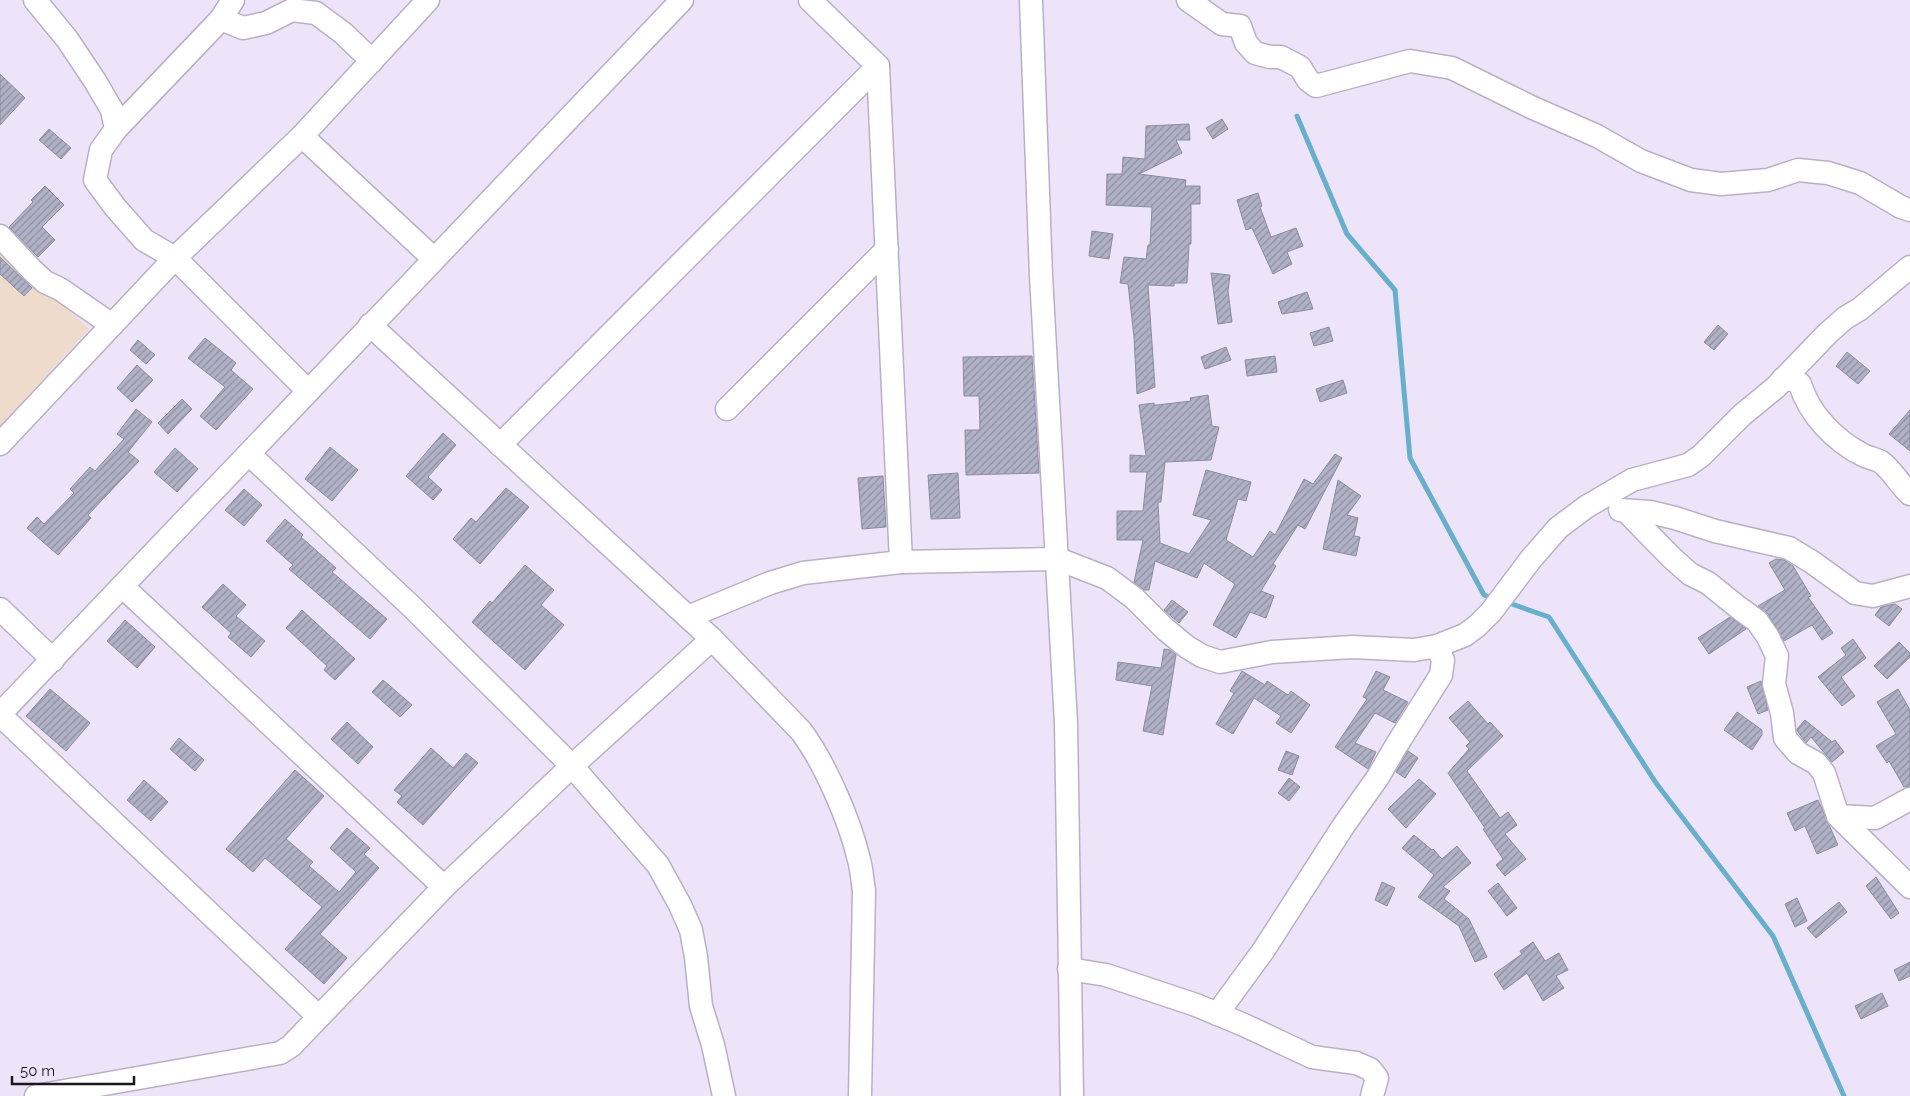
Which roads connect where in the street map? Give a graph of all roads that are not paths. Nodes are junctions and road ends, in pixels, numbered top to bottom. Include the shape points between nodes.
1 (35, 0) edge
2 (233, 0) edge
3 (428, 0) edge
4 (682, 0) edge
5 (810, 0) edge
6 (1031, 0) edge
7 (1188, 0) edge
8 (221, 19) junction
9 (372, 61) junction
10 (878, 66) junction
11 (116, 129) junction
12 (302, 136) junction
13 (1910, 210) edge
14 (0, 236) edge
15 (887, 248) junction
16 (174, 258) junction
17 (434, 259) junction
18 (1910, 267) edge
19 (112, 325) junction
20 (370, 325) junction
21 (1783, 379) junction
22 (308, 391) junction
23 (727, 409) dead end
24 (0, 444) edge
25 (500, 445) junction
26 (249, 454) junction
27 (1910, 494) edge
28 (1586, 507) junction
29 (1626, 510) junction
30 (1058, 559) junction
31 (901, 562) junction
32 (122, 586) junction
33 (1910, 586) edge
34 (0, 609) edge
35 (688, 617) junction
36 (712, 639) junction
37 (1437, 646) junction
38 (53, 660) junction
39 (0, 715) edge
40 (572, 766) junction
41 (1910, 800) edge
42 (1838, 816) junction
43 (444, 888) junction
44 (1910, 888) edge
45 (1069, 970) junction
46 (1217, 1014) junction
47 (319, 1017) junction
48 (36, 1096) edge
49 (724, 1096) edge
50 (860, 1096) edge
51 (1072, 1096) edge
52 (1372, 1096) edge

1 - 11 street via 95,80 112,110
2 - 8 street
3 - 9 street
4 - 17 street
5 - 10 street
6 - 30 street via 1041,276
7 - 13 street via 1222,24 1240,26 1246,43 1255,53 1270,58 1281,57 1300,67 1316,86 1410,61 1452,68 1597,136 1641,161 1691,180 1721,184 1768,180 1798,170 1828,173 1860,183
8 - 9 street via 243,28 266,23 292,10 316,13 343,32
8 - 11 street
9 - 12 street
10 - 15 street
10 - 25 street
11 - 16 street via 101,150 95,180 144,240
12 - 16 street
12 - 17 street
14 - 19 street via 45,282
15 - 23 street
15 - 31 street
16 - 19 street
16 - 22 street
17 - 20 street
18 - 21 street via 1845,318
19 - 24 street
20 - 22 street
20 - 25 street
21 - 27 street via 1800,384 1813,413 1839,439 1863,455 1880,461
21 - 28 street via 1688,465 1632,480
22 - 26 street
25 - 35 street
26 - 32 street
26 - 40 street via 412,607
28 - 29 street
28 - 37 street via 1558,528 1477,626 1465,635
29 - 33 street via 1650,512 1789,548 1855,593 1873,596
29 - 42 street via 1690,574 1708,583 1757,621 1777,656 1774,684 1785,738 1798,753 1816,763 1824,772
30 - 31 street
30 - 37 street via 1107,578 1187,647 1220,662 1272,652 1352,647 1414,650
30 - 45 street via 1066,723
31 - 35 street via 803,573
32 - 38 street
32 - 43 street
34 - 38 street
35 - 36 street
36 - 40 street
36 - 50 street via 801,731 813,748 860,860 864,890
37 - 46 street via 1443,660 1441,675 1264,951
38 - 39 street
39 - 47 street
40 - 43 street
40 - 49 street via 658,865 680,905 691,930 701,1006
41 - 42 street via 1875,818
42 - 44 street
43 - 47 street
45 - 46 street via 1106,975
45 - 51 street
46 - 52 street via 1312,1057 1356,1063 1370,1069 1377,1078
47 - 48 street via 298,1040 280,1053

